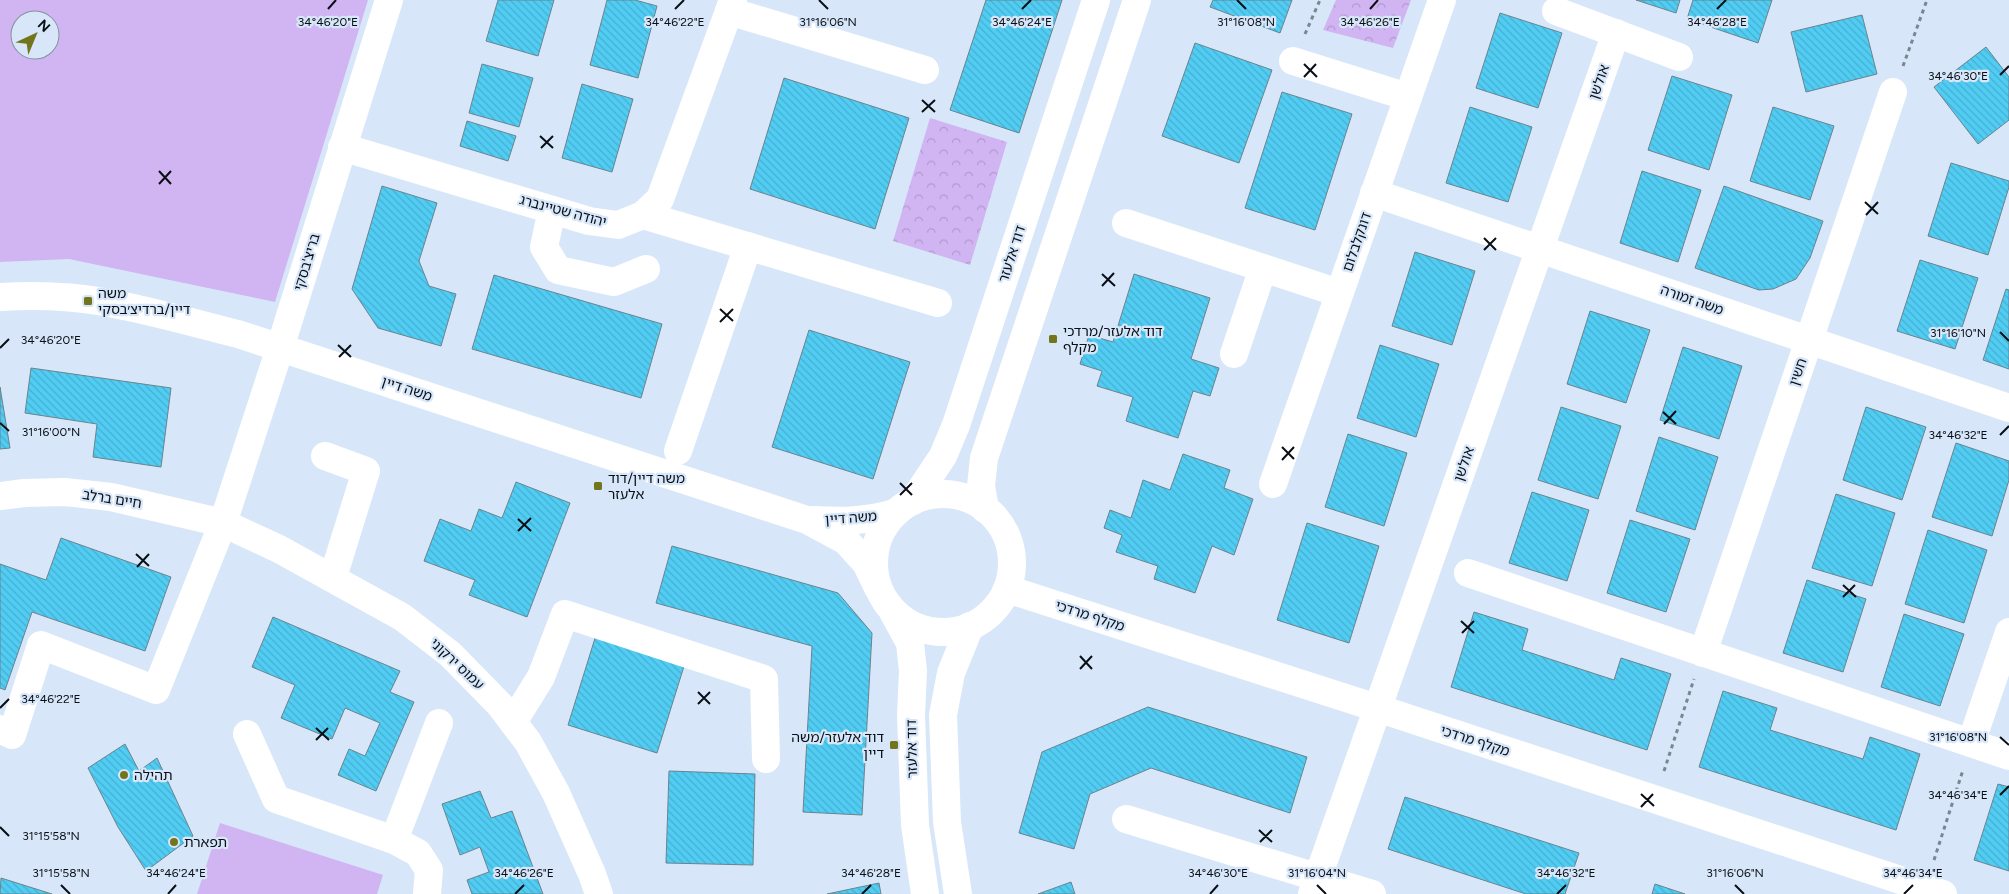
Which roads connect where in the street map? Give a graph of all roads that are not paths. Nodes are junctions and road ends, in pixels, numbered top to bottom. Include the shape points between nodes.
1 (388, 0) edge
2 (1096, 0) edge
3 (1137, 0) edge
4 (1442, 0) edge
5 (731, 5) edge
6 (1556, 11) dead end
7 (1616, 33) junction
8 (1679, 57) dead end
9 (1293, 61) road end
10 (925, 70) dead end
11 (1893, 92) road end
12 (1408, 97) junction
13 (342, 147) junction
14 (1374, 193) junction
15 (552, 210) junction
16 (643, 215) junction
17 (1126, 223) dead end
18 (748, 246) junction
19 (1540, 249) junction
20 (1263, 268) junction
21 (646, 269) dead end
22 (1339, 293) junction
23 (0, 297) edge
24 (938, 303) dead end
25 (1809, 340) junction
26 (280, 348) junction
27 (1234, 354) dead end
28 (2009, 408) edge
29 (678, 451) dead end
30 (325, 456) dead end
31 (1273, 484) dead end
32 (0, 496) edge
33 (904, 507) junction
34 (985, 509) junction
35 (807, 520) junction
36 (223, 523) junction
37 (1468, 574) dead end
38 (333, 577) junction
39 (1007, 589) junction
40 (885, 598) junction
41 (970, 626) junction
42 (2009, 632) edge
43 (1703, 653) junction
44 (1377, 708) junction
45 (513, 722) junction
46 (439, 723) dead end
47 (0, 730) edge
48 (247, 734) dead end
49 (1971, 743) junction
50 (2009, 756) edge
51 (766, 759) dead end
52 (1126, 819) dead end
53 (394, 840) junction
54 (1885, 885) edge
55 (1315, 886) edge
56 (1934, 891) edge
57 (428, 894) edge
58 (599, 894) edge
59 (925, 894) edge
60 (958, 894) edge
61 (1372, 894) edge

1 - 13 street, בריצ'בסקי
2 - 33 street, דוד אלעזר via 956,425 943,456
3 - 34 street via 984,458 981,486
4 - 12 street, דונקלבלום
5 - 10 street
5 - 16 street, יהודה שטיינברג via 660,199
6 - 7 street
7 - 8 street
7 - 19 street, אולשן
9 - 12 street
11 - 25 street, חשין
12 - 14 street, דונקלבלום
13 - 15 street, יהודה שטיינברג
13 - 26 street, בריצ'בסקי
14 - 19 street, משה זמורה
14 - 22 street, דונקלבלום
15 - 16 street, יהודה שטיינברג via 618,225
15 - 21 street via 544,247 558,270 614,282
16 - 18 street
17 - 20 street
18 - 24 street
18 - 29 street
19 - 25 street, משה זמורה
19 - 44 street, אולשן
20 - 22 street
20 - 27 street
22 - 31 street, דונקלבלום
23 - 26 street, משה דיין via 102,301
25 - 28 street, משה זמורה
25 - 43 street, חשין
26 - 35 street, משה דיין
26 - 36 street, בריצ'בסקי
30 - 38 street via 366,471
32 - 36 street, חיים ברלב via 65,492 111,497
33 - 34 street via 931,495 950,495
33 - 35 street, משה דיין via 871,520
33 - 40 street via 883,529 876,548 874,568
34 - 39 street via 1000,526 1010,546 1012,568
35 - 40 street, משה דיין via 846,541 866,563
36 - 38 street, עמוס ירקוני
36 - 47 street, בריצ'בסקי via 156,690 41,645 12,735
37 - 43 street
38 - 45 street, עמוס ירקוני via 402,617 450,654
39 - 41 street via 986,617
39 - 44 street, מקלף מרדכי
40 - 41 street via 907,622 928,630 949,632
40 - 59 street, דוד אלעזר via 910,644 914,670 912,781
41 - 60 street via 951,673 943,715 947,822
42 - 49 street
43 - 49 street
44 - 54 street, מקלף מרדכי via 1654,800
44 - 55 street, אולשן
45 - 51 street via 541,676 565,614 764,679
45 - 58 street, עמוס ירקוני via 556,793
46 - 53 street
48 - 53 street via 276,799
49 - 50 street
52 - 55 street
53 - 57 street via 418,853 429,870
54 - 56 street, מקלף מרדכי
55 - 61 street

